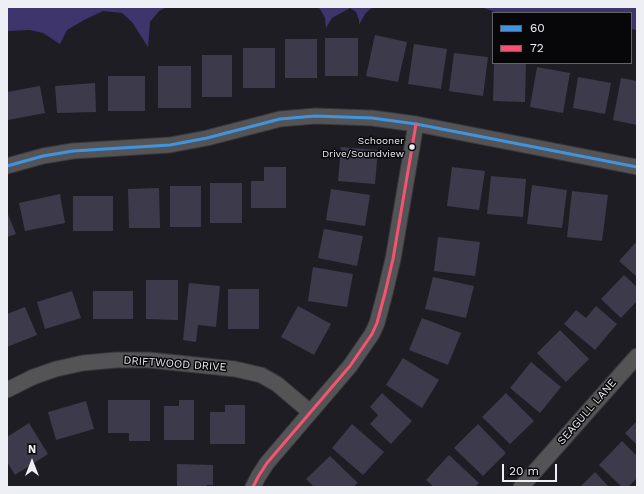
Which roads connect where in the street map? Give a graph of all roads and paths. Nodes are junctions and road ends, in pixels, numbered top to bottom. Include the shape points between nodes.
1 (416, 124) junction
2 (7, 166) edge
3 (637, 167) edge
4 (637, 356) edge
5 (7, 390) edge
6 (310, 412) junction
7 (253, 487) edge
8 (522, 487) edge

1 - 2 street via 372,118 297,117 189,142 73,151
1 - 3 street
1 - 6 street via 393,259 377,322 366,345
4 - 8 street, SEAGULL LANE
5 - 6 street, DRIFTWOOD DRIVE via 33,377 83,363 149,360 235,369 261,375 277,384
6 - 7 street via 267,463

